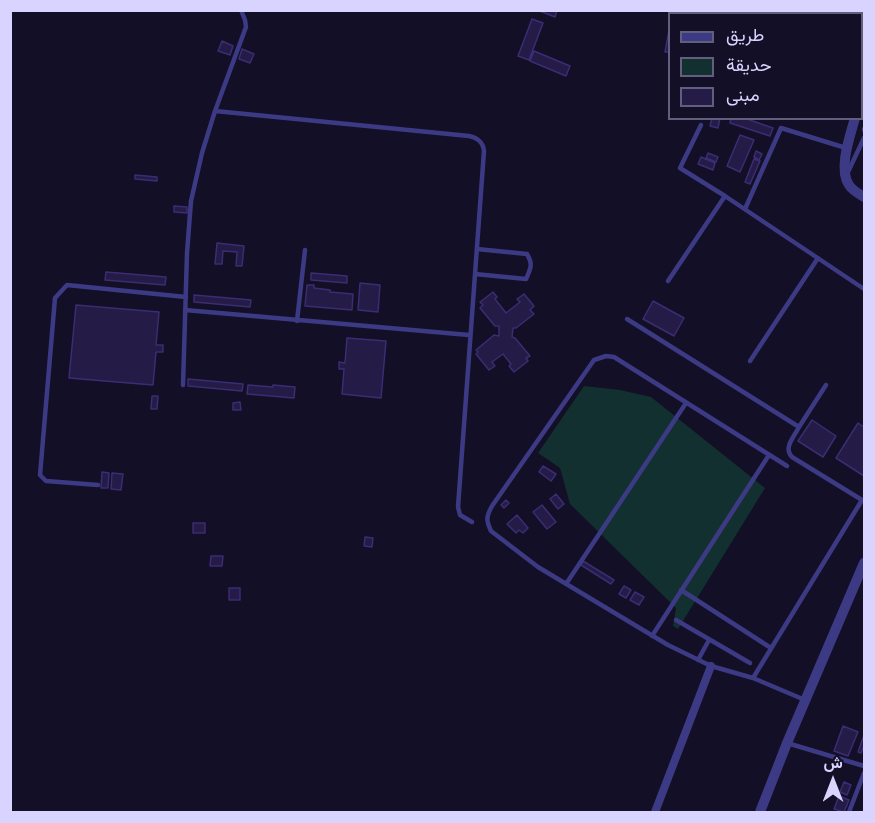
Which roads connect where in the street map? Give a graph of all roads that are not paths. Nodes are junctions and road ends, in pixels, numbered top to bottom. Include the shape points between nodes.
1 (241, 10) edge
2 (215, 111) junction
3 (855, 120) edge
4 (701, 125) dead end
5 (864, 138) edge
6 (848, 149) junction
7 (845, 177) junction
8 (725, 196) junction
9 (864, 197) edge
10 (745, 209) junction
11 (477, 249) junction
12 (305, 250) dead end
13 (818, 258) junction
14 (475, 274) junction
15 (668, 281) dead end
16 (864, 289) edge
17 (186, 297) junction
18 (185, 310) junction
19 (627, 319) dead end
20 (297, 321) junction
21 (469, 335) junction
22 (750, 361) dead end
23 (183, 385) dead end
24 (826, 385) dead end
25 (686, 403) junction
26 (799, 427) junction
27 (769, 455) junction
28 (787, 466) dead end
29 (98, 485) dead end
30 (863, 501) edge
31 (472, 522) dead end
32 (864, 563) edge
33 (566, 584) junction
34 (681, 590) junction
35 (676, 620) dead end
36 (652, 636) junction
37 (709, 640) junction
38 (771, 648) junction
39 (698, 660) junction
40 (750, 663) dead end
41 (711, 666) junction
42 (753, 678) junction
43 (805, 700) junction
44 (787, 742) junction
45 (864, 766) edge
46 (864, 773) edge
47 (656, 813) edge
48 (760, 813) edge
49 (849, 813) edge

1 - 2 lane via 246,27
2 - 11 lane via 477,138 484,151
2 - 17 lane via 190,201
3 - 6 street
4 - 8 lane via 680,168
5 - 7 lane
6 - 7 street
6 - 10 lane via 781,128
7 - 9 street via 850,187
8 - 10 lane
8 - 15 lane
10 - 13 lane
11 - 14 lane
11 - 14 lane via 526,254 531,261 526,279
12 - 20 lane
13 - 16 lane
13 - 22 lane
14 - 21 lane
17 - 18 lane
17 - 29 lane via 67,285 56,298 40,475 46,481
18 - 20 lane
18 - 23 lane
19 - 26 lane
20 - 21 lane
21 - 31 lane via 458,512
24 - 26 lane
25 - 27 lane
25 - 33 lane
25 - 33 lane via 614,357 594,360 492,506 487,515 491,531
26 - 30 lane via 788,448 792,457
27 - 28 lane
27 - 34 lane
30 - 38 lane
32 - 43 street
33 - 36 lane
34 - 36 lane
34 - 38 lane
35 - 37 lane
36 - 39 lane
37 - 39 lane
37 - 40 lane
38 - 42 lane
39 - 41 lane
41 - 42 lane
41 - 47 street
42 - 43 lane
43 - 44 street
44 - 45 lane
44 - 48 street
46 - 49 lane

